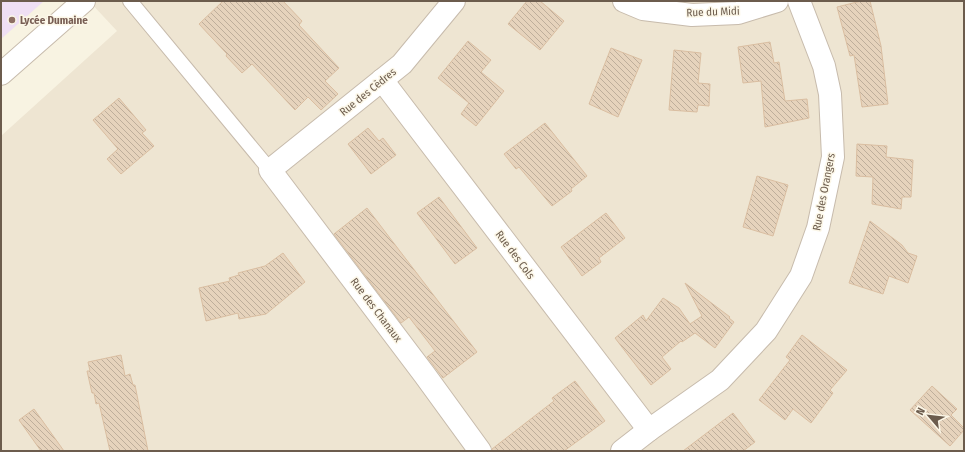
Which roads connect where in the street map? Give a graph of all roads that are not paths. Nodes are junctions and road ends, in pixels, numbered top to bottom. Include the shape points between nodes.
1 (84, 1) edge
2 (130, 1) edge
3 (454, 1) edge
4 (624, 1) edge
5 (777, 1) edge
6 (799, 1) edge
7 (1, 74) edge
8 (382, 80) junction
9 (270, 170) junction
10 (650, 430) junction
11 (480, 451) edge
12 (622, 451) edge

1 - 7 street
2 - 9 lane
3 - 8 street, Rue des Cèdres via 402,64
4 - 5 street, Rue du Midi via 643,9 692,15 738,14
6 - 10 street, Rue des Orangers via 824,66 830,94 833,157 818,228 800,276 766,331 720,380
8 - 9 street, Rue des Cèdres
8 - 10 street, Rue des Cols
9 - 11 street, Rue des Chanaux
10 - 12 street, Rue des Orangers

